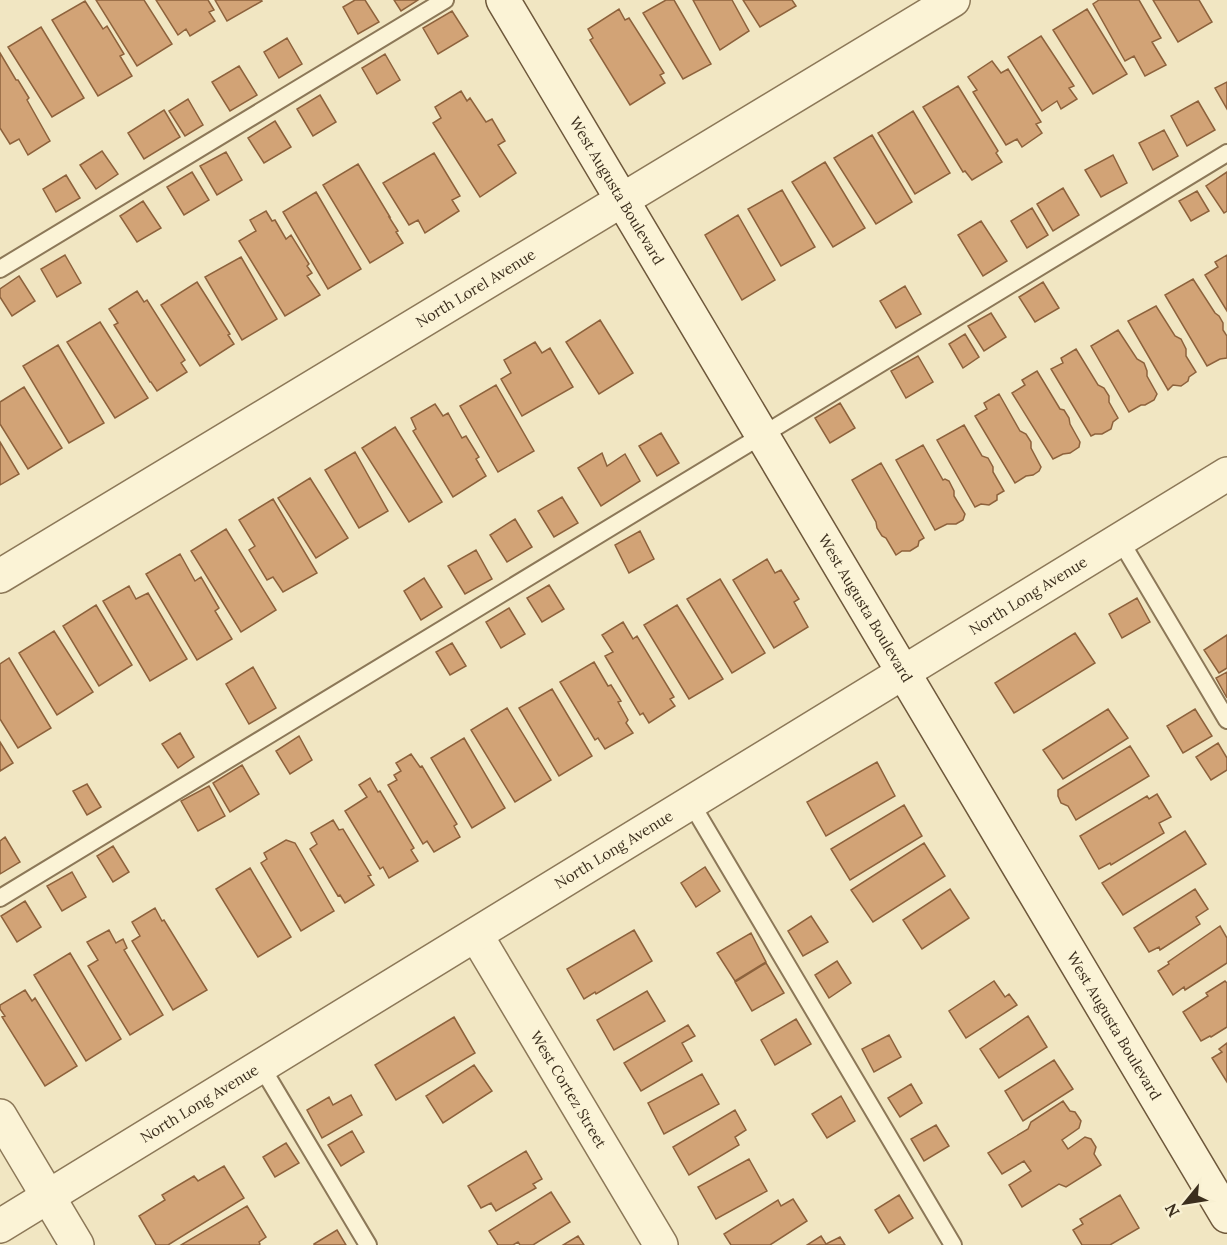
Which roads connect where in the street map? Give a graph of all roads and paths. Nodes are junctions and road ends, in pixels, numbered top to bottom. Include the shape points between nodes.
1 (445, 0) edge
2 (503, 0) edge
3 (953, 0) edge
4 (1227, 153) edge
5 (622, 200) junction
6 (0, 269) edge
7 (762, 435) junction
8 (1227, 474) edge
9 (1120, 540) junction
10 (0, 576) edge
11 (903, 673) junction
12 (1227, 720) edge
13 (691, 803) junction
14 (0, 898) edge
15 (476, 935) junction
16 (261, 1066) junction
17 (0, 1116) edge
18 (48, 1197) junction
19 (1227, 1216) edge
20 (0, 1226) edge
21 (77, 1245) edge
22 (368, 1245) edge
23 (661, 1245) edge
24 (953, 1245) edge

1 - 6 lane
2 - 5 street, West Augusta Boulevard
3 - 5 street, North Lorel Avenue
4 - 7 lane
5 - 7 street, West Augusta Boulevard
5 - 10 street, North Lorel Avenue
7 - 11 street, West Augusta Boulevard
7 - 14 lane
8 - 9 street, North Long Avenue
9 - 11 street, North Long Avenue
9 - 12 lane
11 - 13 street, North Long Avenue
11 - 19 street, West Augusta Boulevard
13 - 15 street, North Long Avenue
13 - 24 lane
15 - 16 street, North Long Avenue
15 - 23 street, West Cortez Street
16 - 18 street, North Long Avenue
16 - 22 lane
17 - 18 street
18 - 20 street, North Long Avenue
18 - 21 street

